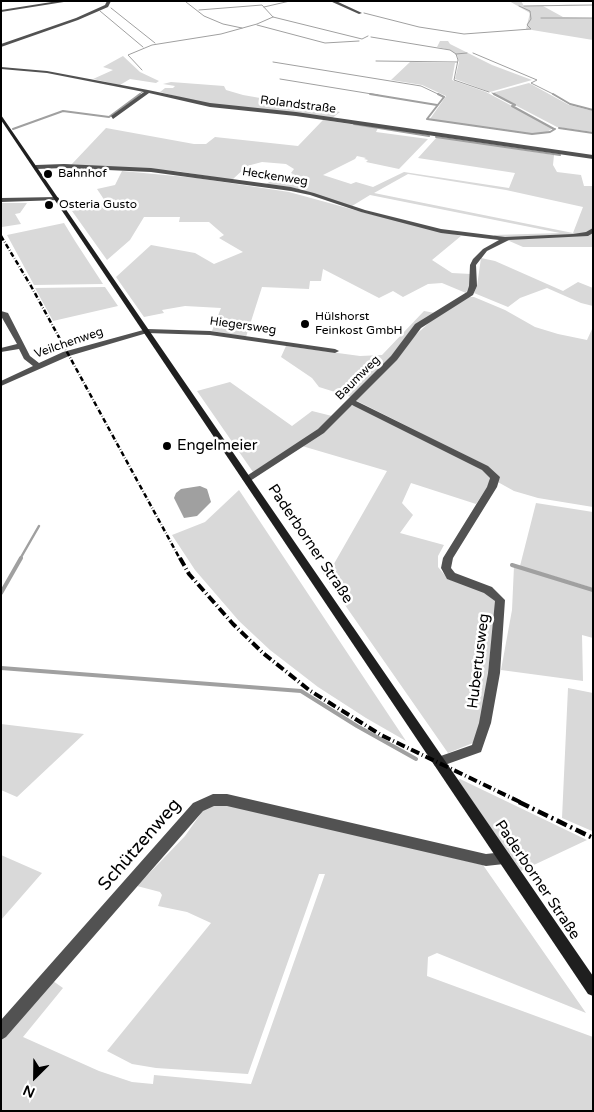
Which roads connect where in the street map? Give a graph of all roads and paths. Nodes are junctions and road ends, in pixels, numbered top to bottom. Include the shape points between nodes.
1 (68, 1) edge
2 (109, 1) edge
3 (332, 1) edge
4 (4, 4) dead end
5 (7, 10) junction
6 (1, 11) edge
7 (360, 13) dead end
8 (1, 46) edge
9 (1, 68) edge
10 (148, 91) junction
11 (1, 116) edge
12 (113, 117) dead end
13 (593, 157) edge
14 (36, 167) junction
15 (56, 197) junction
16 (1, 200) edge
17 (593, 230) edge
18 (506, 239) junction
19 (1, 313) edge
20 (147, 332) junction
21 (20, 346) junction
22 (1, 350) edge
23 (335, 351) dead end
24 (38, 366) junction
25 (1, 384) edge
26 (350, 400) junction
27 (248, 479) junction
28 (439, 762) junction
29 (504, 858) junction
30 (593, 989) edge
31 (1, 1032) edge

1 - 5 street
2 - 8 street via 107,6 78,19
3 - 7 street
4 - 5 street
5 - 6 street
9 - 10 street, Rolandstraße via 47,72
10 - 12 street
10 - 13 street, Rolandstraße via 210,105 296,114
11 - 14 main road, Paderborner Straße
14 - 15 main road, Paderborner Straße
14 - 18 street, Heckenweg via 150,170 291,189 363,212 441,230
15 - 16 street
15 - 20 main road, Paderborner Straße
17 - 18 street, Baumweg via 578,236
18 - 26 street, Baumweg via 476,259 470,293 418,326 394,358
19 - 21 street
20 - 23 street, Hiegersweg via 210,333
20 - 24 street, Veilchenweg via 76,350
20 - 27 main road, Paderborner Straße
21 - 22 street
21 - 24 street
24 - 25 street, Veilchenweg
26 - 27 street, Baumweg via 321,431
26 - 28 street, Hubertusweg via 486,468 494,477 492,486 448,558 446,568 451,576 488,590 500,600 494,673 485,724 477,748
27 - 28 main road, Paderborner Straße
28 - 29 main road, Paderborner Straße
29 - 30 main road, Paderborner Straße
29 - 31 street, Schützenweg via 486,860 227,800 212,800 198,807

